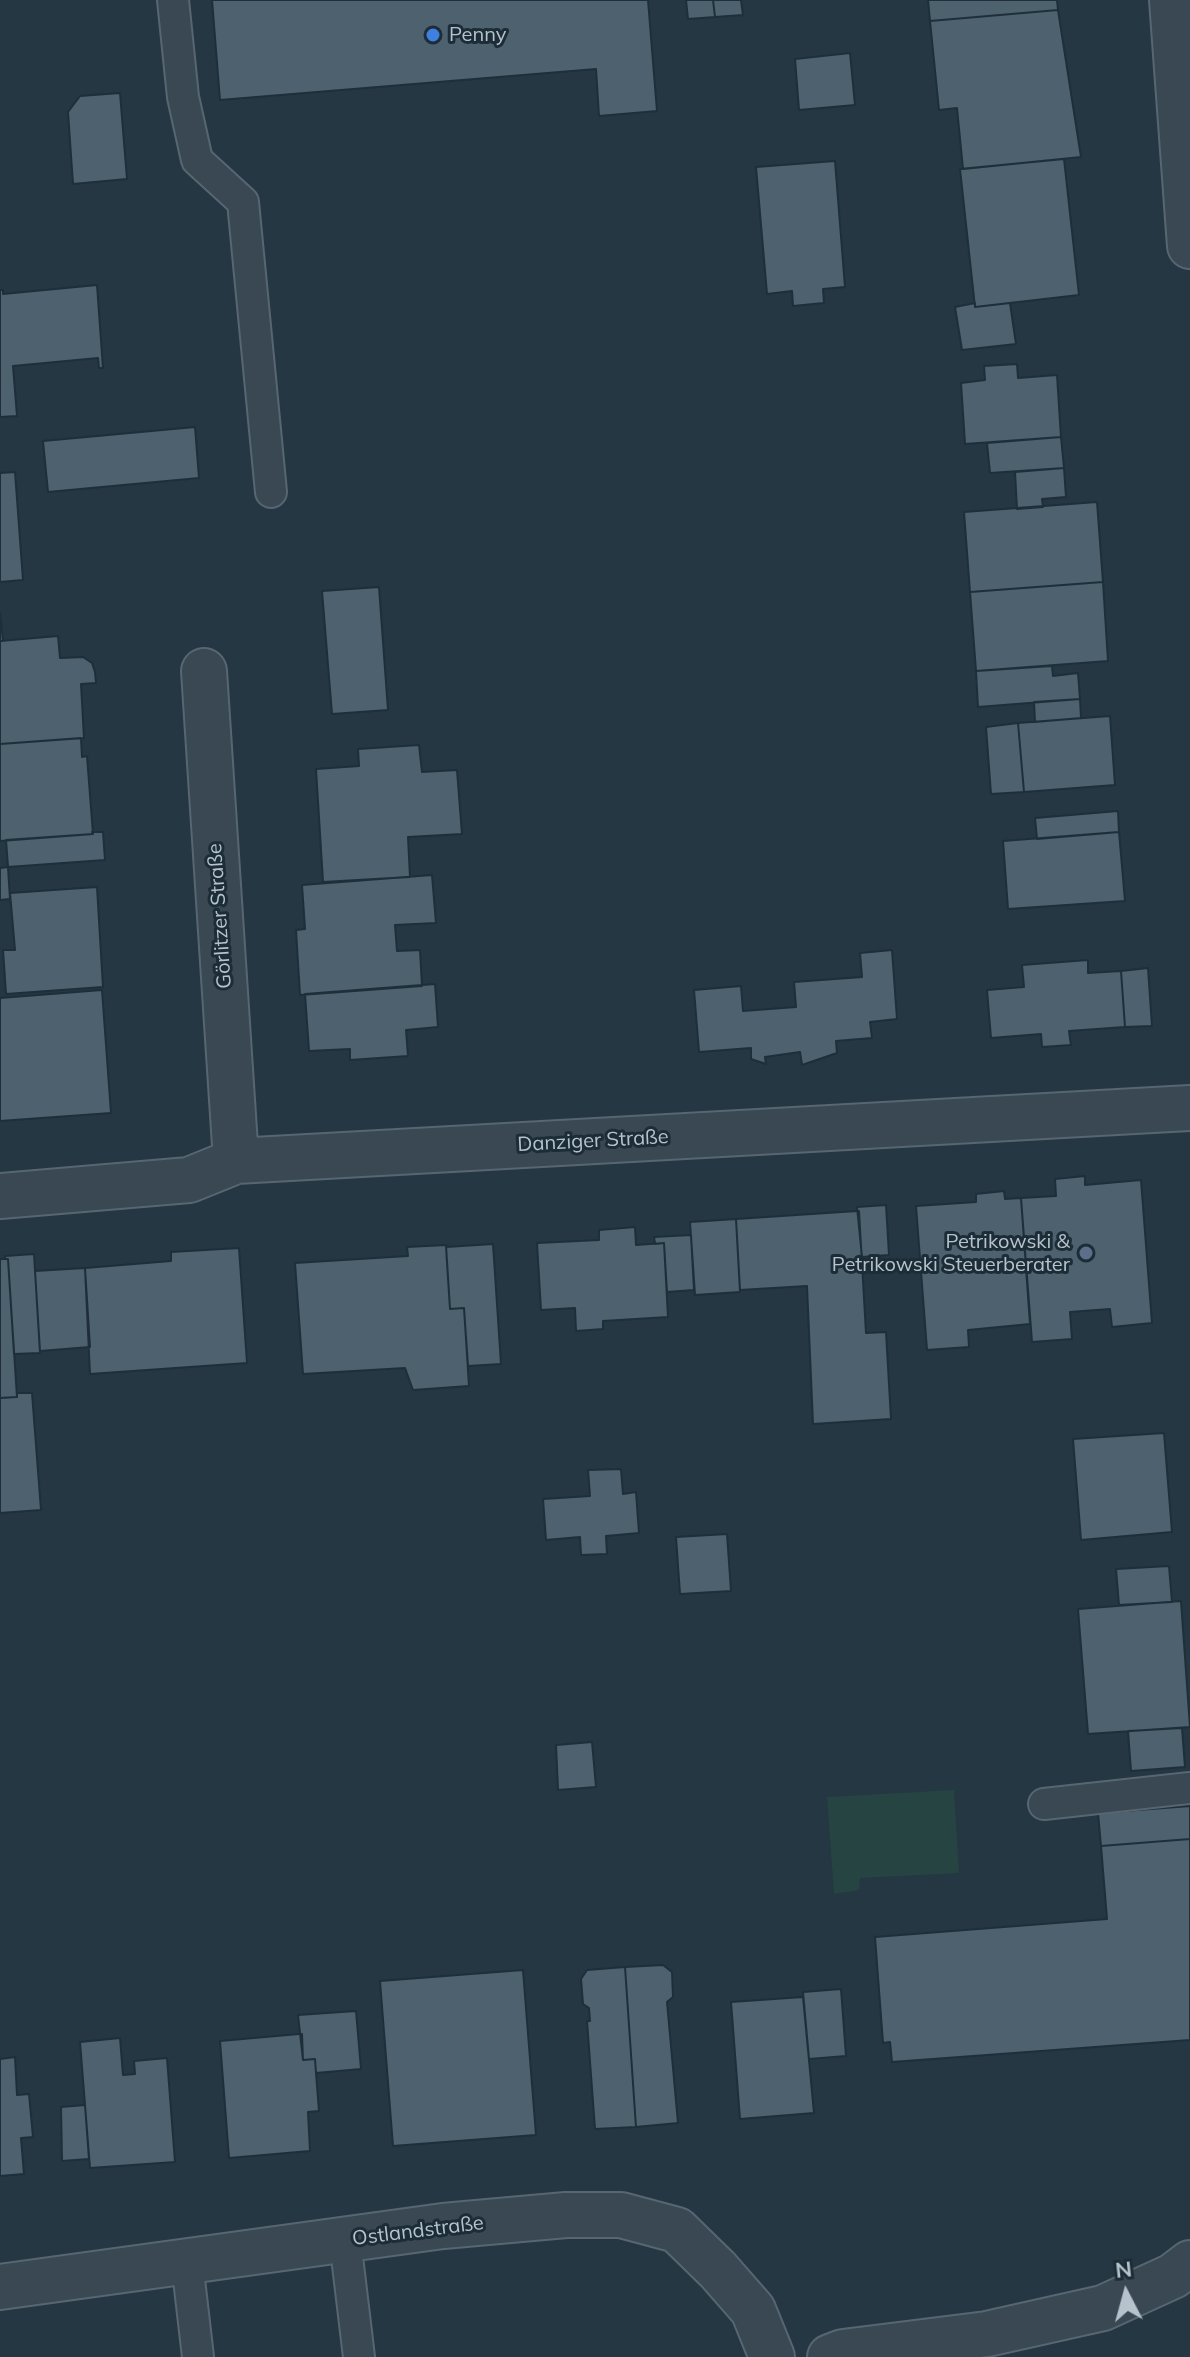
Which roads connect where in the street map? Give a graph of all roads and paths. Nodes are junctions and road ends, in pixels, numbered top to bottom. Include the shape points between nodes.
1 (173, 0) edge
2 (1172, 0) edge
3 (1187, 171) edge
4 (1190, 246) edge
5 (271, 492) dead end
6 (204, 671) dead end
7 (1190, 1108) edge
8 (236, 1161) junction
9 (0, 1196) edge
10 (1190, 1788) edge
11 (1044, 1804) dead end
12 (345, 2240) junction
13 (187, 2262) junction
14 (1190, 2263) edge
15 (0, 2287) edge
16 (198, 2357) edge
17 (359, 2357) edge
18 (772, 2357) edge
19 (830, 2357) edge

1 - 5 lane via 183,97 197,160 243,202
2 - 3 street
3 - 4 street
6 - 8 street, Görlitzer Straße
7 - 8 street, Danziger Straße
8 - 9 street, Danziger Straße via 189,1180
10 - 11 lane
12 - 13 street, Ostlandstraße
12 - 17 lane
12 - 18 street, Ostlandstraße via 566,2215 621,2215 677,2230 753,2310
13 - 15 street, Ostlandstraße
13 - 16 lane
14 - 19 street via 1103,2308 987,2334

